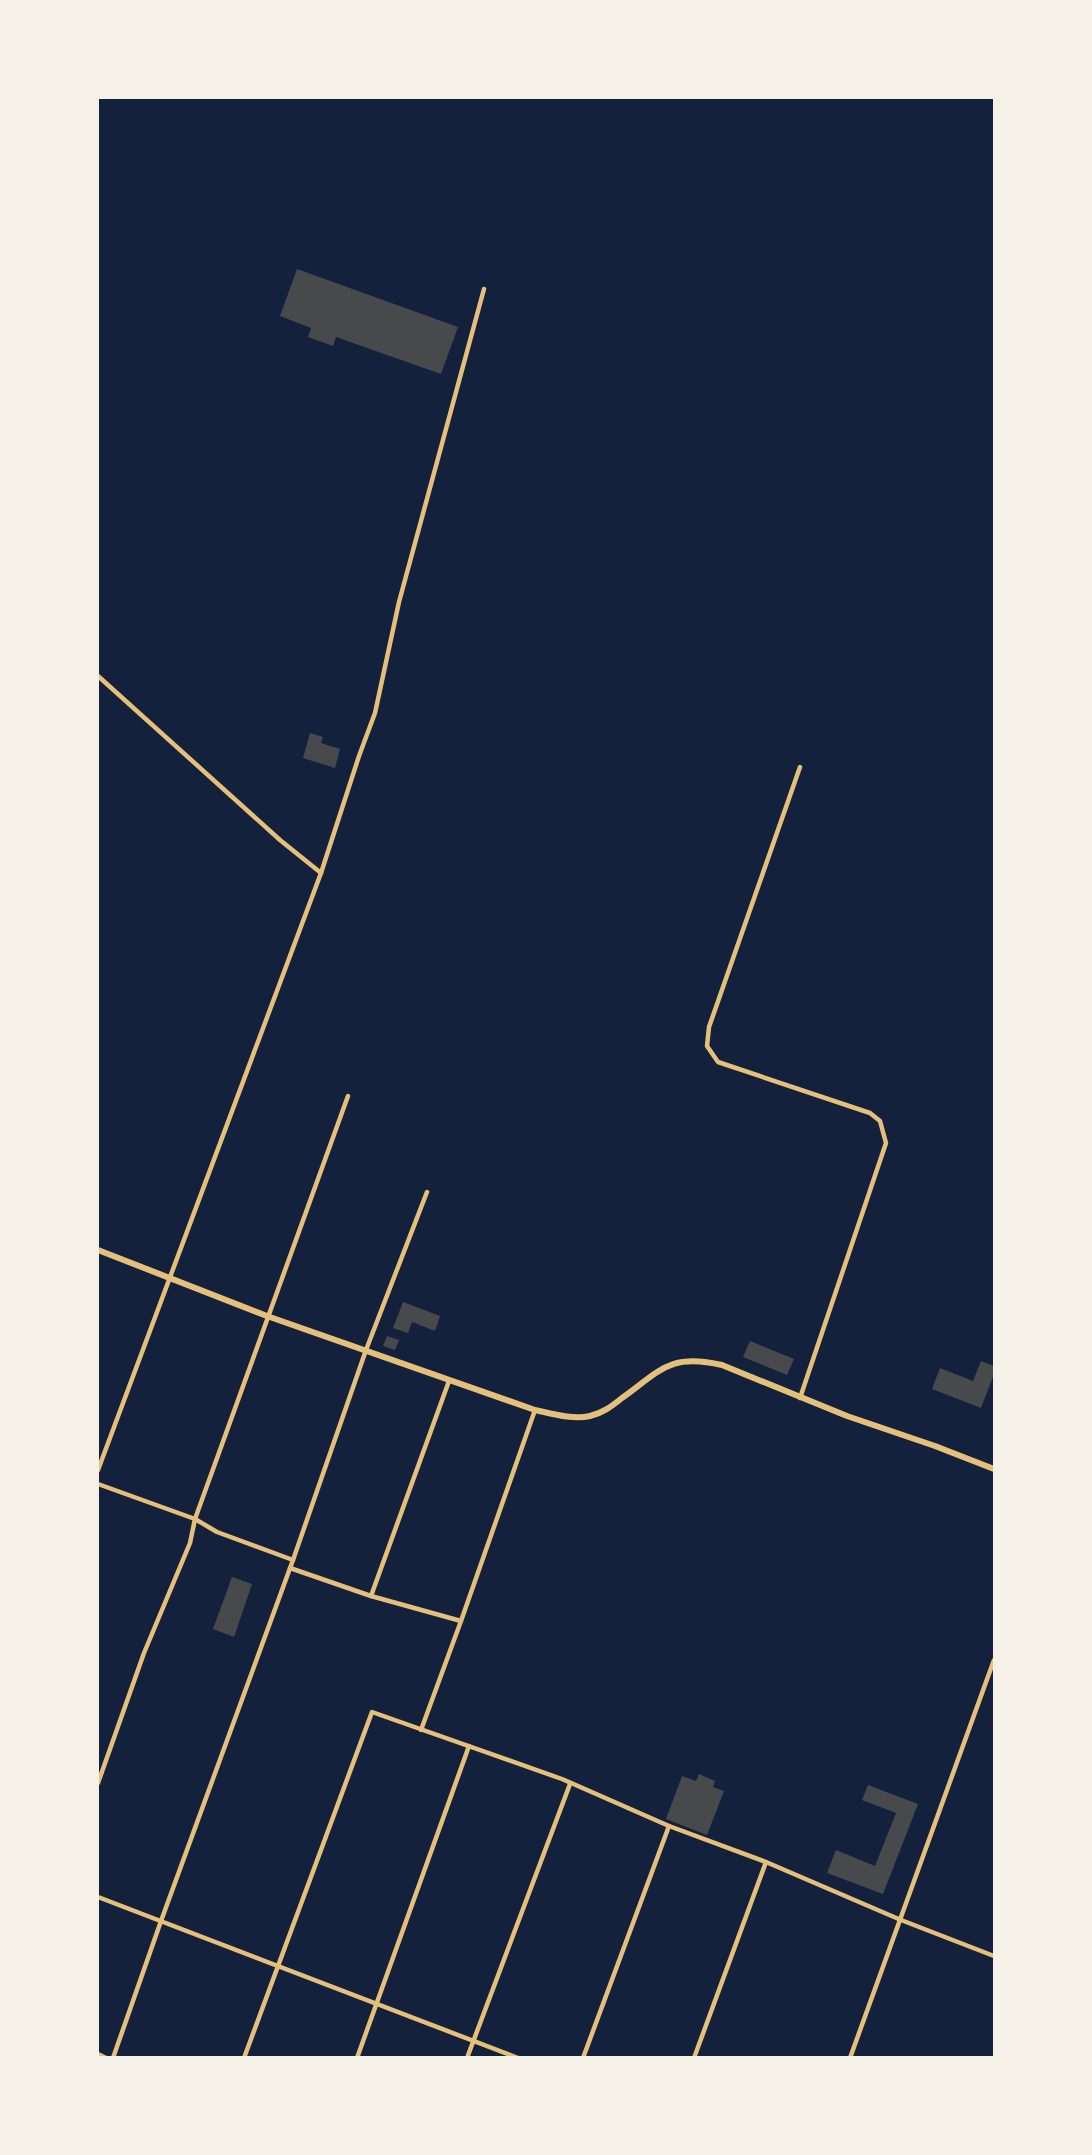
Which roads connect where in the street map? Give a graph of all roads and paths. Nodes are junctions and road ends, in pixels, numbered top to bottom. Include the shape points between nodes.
1 (484, 289) dead end
2 (98, 676) edge
3 (800, 767) dead end
4 (321, 873) junction
5 (348, 1096) dead end
6 (427, 1192) dead end
7 (98, 1250) edge
8 (169, 1276) junction
9 (267, 1316) junction
10 (366, 1350) junction
11 (449, 1381) junction
12 (800, 1398) junction
13 (535, 1410) junction
14 (994, 1469) edge
15 (98, 1470) edge
16 (98, 1484) edge
17 (195, 1520) junction
18 (293, 1560) junction
19 (290, 1568) junction
20 (371, 1596) junction
21 (461, 1621) junction
22 (994, 1660) edge
23 (421, 1730) junction
24 (469, 1746) junction
25 (98, 1783) edge
26 (570, 1784) junction
27 (669, 1826) junction
28 (766, 1862) junction
29 (98, 1897) edge
30 (901, 1920) junction
31 (161, 1921) junction
32 (994, 1956) edge
33 (278, 1966) junction
34 (377, 2003) junction
35 (473, 2041) junction
36 (98, 2054) edge
37 (106, 2058) edge
38 (113, 2058) edge
39 (244, 2058) edge
40 (357, 2058) edge
41 (466, 2058) edge
42 (518, 2058) edge
43 (583, 2058) edge
44 (694, 2058) edge
45 (850, 2058) edge

1 - 4 street via 399,602 375,713
2 - 4 street
3 - 12 street via 709,1027 708,1046 718,1062 870,1113 880,1121 886,1143
4 - 8 street
5 - 9 street
6 - 10 street
7 - 8 street
8 - 9 street
8 - 15 street
9 - 10 street
9 - 17 street
10 - 11 street
10 - 18 street
11 - 13 street
11 - 20 street
12 - 13 street via 722,1365 687,1360 652,1375 605,1411 569,1417
12 - 14 street
13 - 21 street
16 - 17 street
17 - 18 street
17 - 25 street via 190,1543 144,1653
18 - 19 street
19 - 20 street
19 - 31 street
20 - 21 street
21 - 23 street
22 - 30 street
23 - 24 street
23 - 33 street via 372,1712
24 - 26 street
24 - 34 street
26 - 27 street
26 - 35 street
27 - 28 street
27 - 43 street
28 - 30 street
28 - 44 street
29 - 31 street
30 - 32 street
30 - 45 street
31 - 33 street
31 - 38 street
33 - 34 street
33 - 39 street
34 - 35 street
34 - 40 street
35 - 41 street
35 - 42 street
36 - 37 street

